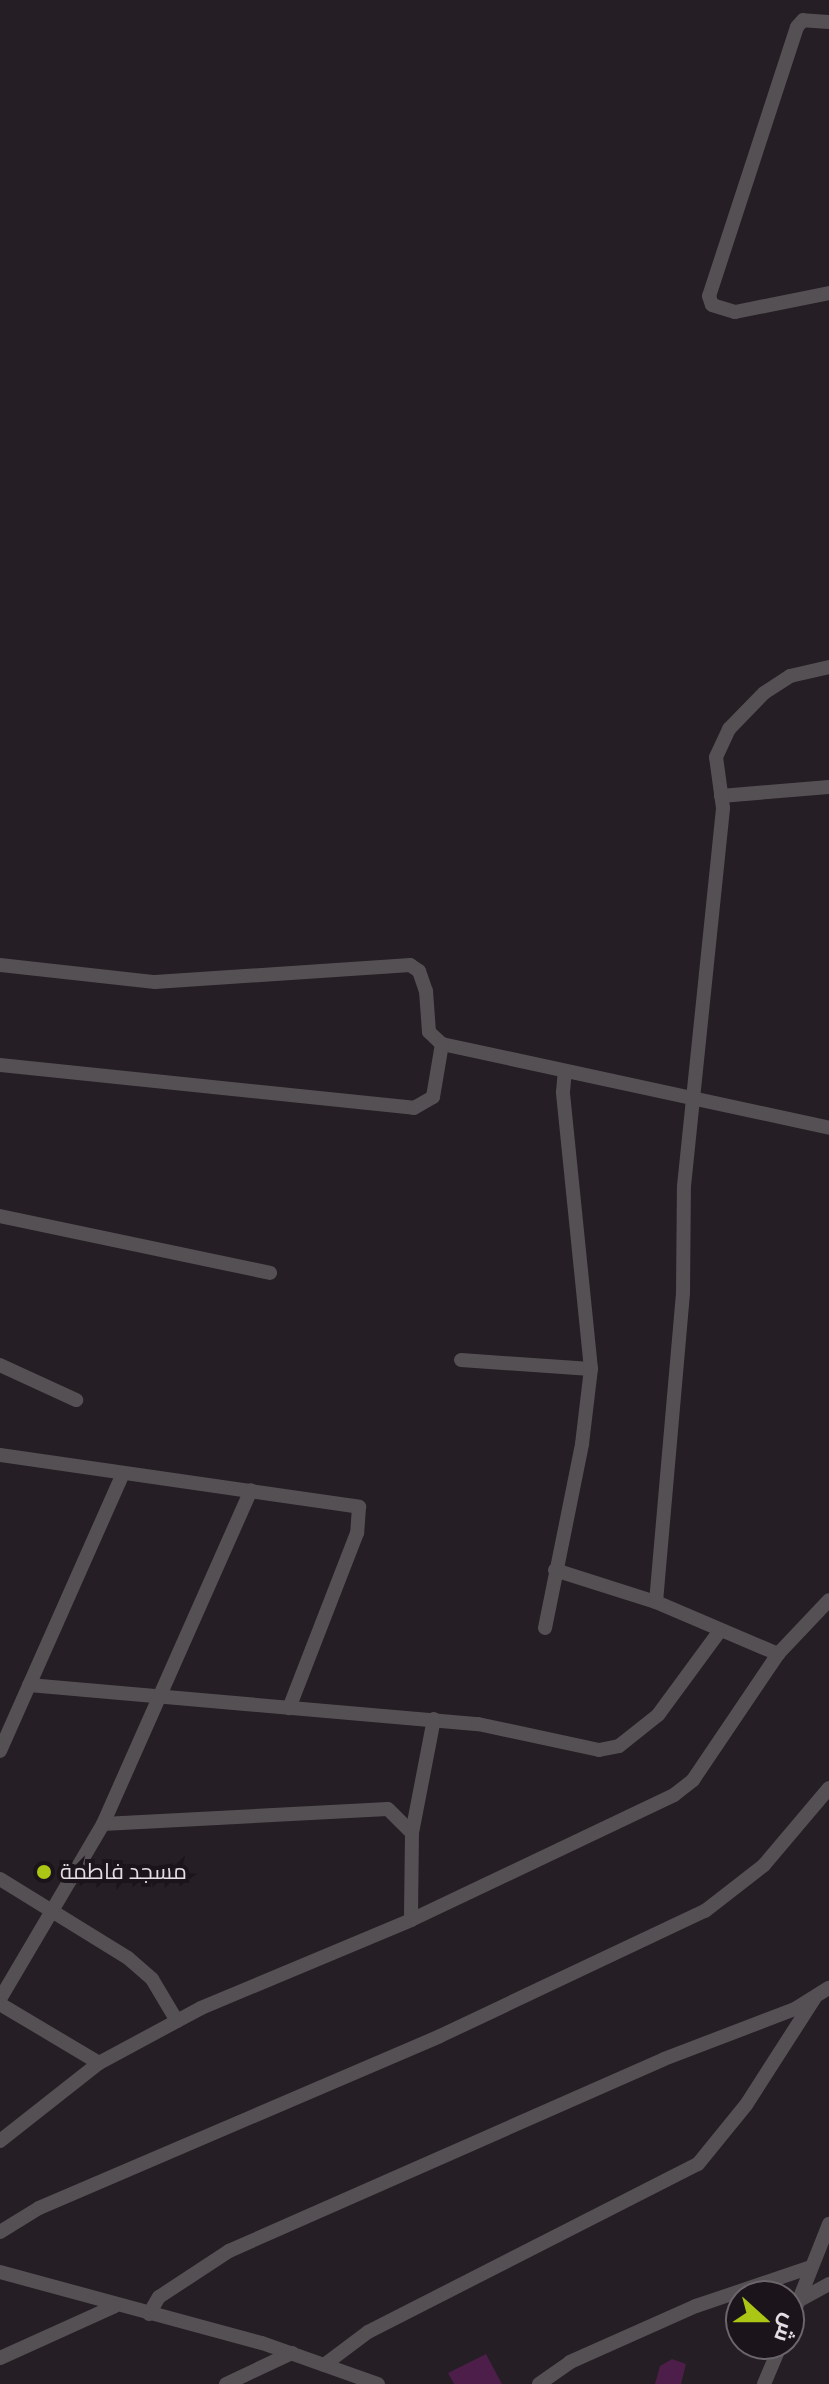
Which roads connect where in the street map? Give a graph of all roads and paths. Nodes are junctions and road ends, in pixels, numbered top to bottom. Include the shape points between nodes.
1 (829, 22) edge
2 (829, 293) edge
3 (829, 667) edge
4 (829, 787) edge
5 (721, 796) junction
6 (0, 965) edge
7 (442, 1044) junction
8 (0, 1065) edge
9 (565, 1071) junction
10 (697, 1101) junction
11 (829, 1128) edge
12 (0, 1216) edge
13 (270, 1273) dead end
14 (461, 1360) dead end
15 (0, 1365) edge
16 (591, 1369) junction
17 (76, 1400) dead end
18 (1, 1457) edge
19 (123, 1473) junction
20 (251, 1490) junction
21 (555, 1570) junction
22 (829, 1600) edge
23 (656, 1602) junction
24 (545, 1628) dead end
25 (719, 1632) junction
26 (778, 1654) junction
27 (29, 1685) junction
28 (158, 1699) junction
29 (289, 1708) junction
30 (434, 1719) junction
31 (0, 1751) edge
32 (829, 1788) edge
33 (103, 1824) junction
34 (412, 1833) junction
35 (0, 1879) edge
36 (53, 1911) junction
37 (411, 1920) junction
38 (829, 1988) edge
39 (815, 1997) junction
40 (0, 2002) edge
41 (177, 2021) junction
42 (99, 2063) junction
43 (0, 2141) edge
44 (829, 2224) edge
45 (0, 2232) edge
46 (811, 2267) junction
47 (0, 2272) edge
48 (829, 2284) edge
49 (805, 2285) edge
50 (805, 2297) edge
51 (115, 2306) junction
52 (149, 2314) junction
53 (292, 2353) junction
54 (0, 2358) edge
55 (774, 2360) edge
56 (324, 2365) junction
57 (226, 2384) edge
58 (378, 2384) edge
59 (539, 2384) edge
60 (764, 2384) edge

1 - 2 street via 803,20 797,27 709,296 712,305 735,312
3 - 5 street via 777,684 729,729 716,757
4 - 5 street
5 - 10 street
6 - 7 street via 155,982 410,965 419,971 426,991 429,1032
7 - 8 street via 433,1097 414,1108
7 - 9 street
9 - 10 street
9 - 16 street
10 - 11 street
10 - 23 street via 684,1186 683,1293
12 - 13 street
14 - 16 street
15 - 17 street
16 - 21 street via 582,1444
18 - 19 street
19 - 20 street
19 - 27 street
20 - 28 street
20 - 29 street via 353,1503 362,1514
21 - 23 street
21 - 24 street
22 - 26 street
23 - 25 street
25 - 26 street
25 - 30 street via 658,1715 619,1746 599,1750 529,1732
26 - 37 street via 693,1780 674,1795
27 - 28 street
27 - 31 street
28 - 29 street
28 - 33 street
29 - 30 street
30 - 34 street
32 - 45 street via 764,1865 705,1911 440,2036 39,2208
33 - 34 street via 388,1809
33 - 36 street
34 - 37 street
35 - 36 street
36 - 40 street
36 - 41 street via 152,1979
37 - 41 street
38 - 39 street
39 - 52 street via 229,2251 159,2297
39 - 56 street via 746,2105 698,2164 368,2332
40 - 42 street
41 - 42 street
42 - 43 street
44 - 46 street
46 - 49 street
46 - 59 street via 696,2306 570,2362
47 - 51 street
48 - 50 street
51 - 52 street
51 - 54 street
52 - 53 street
53 - 56 street
53 - 57 street
55 - 60 street
56 - 58 street

